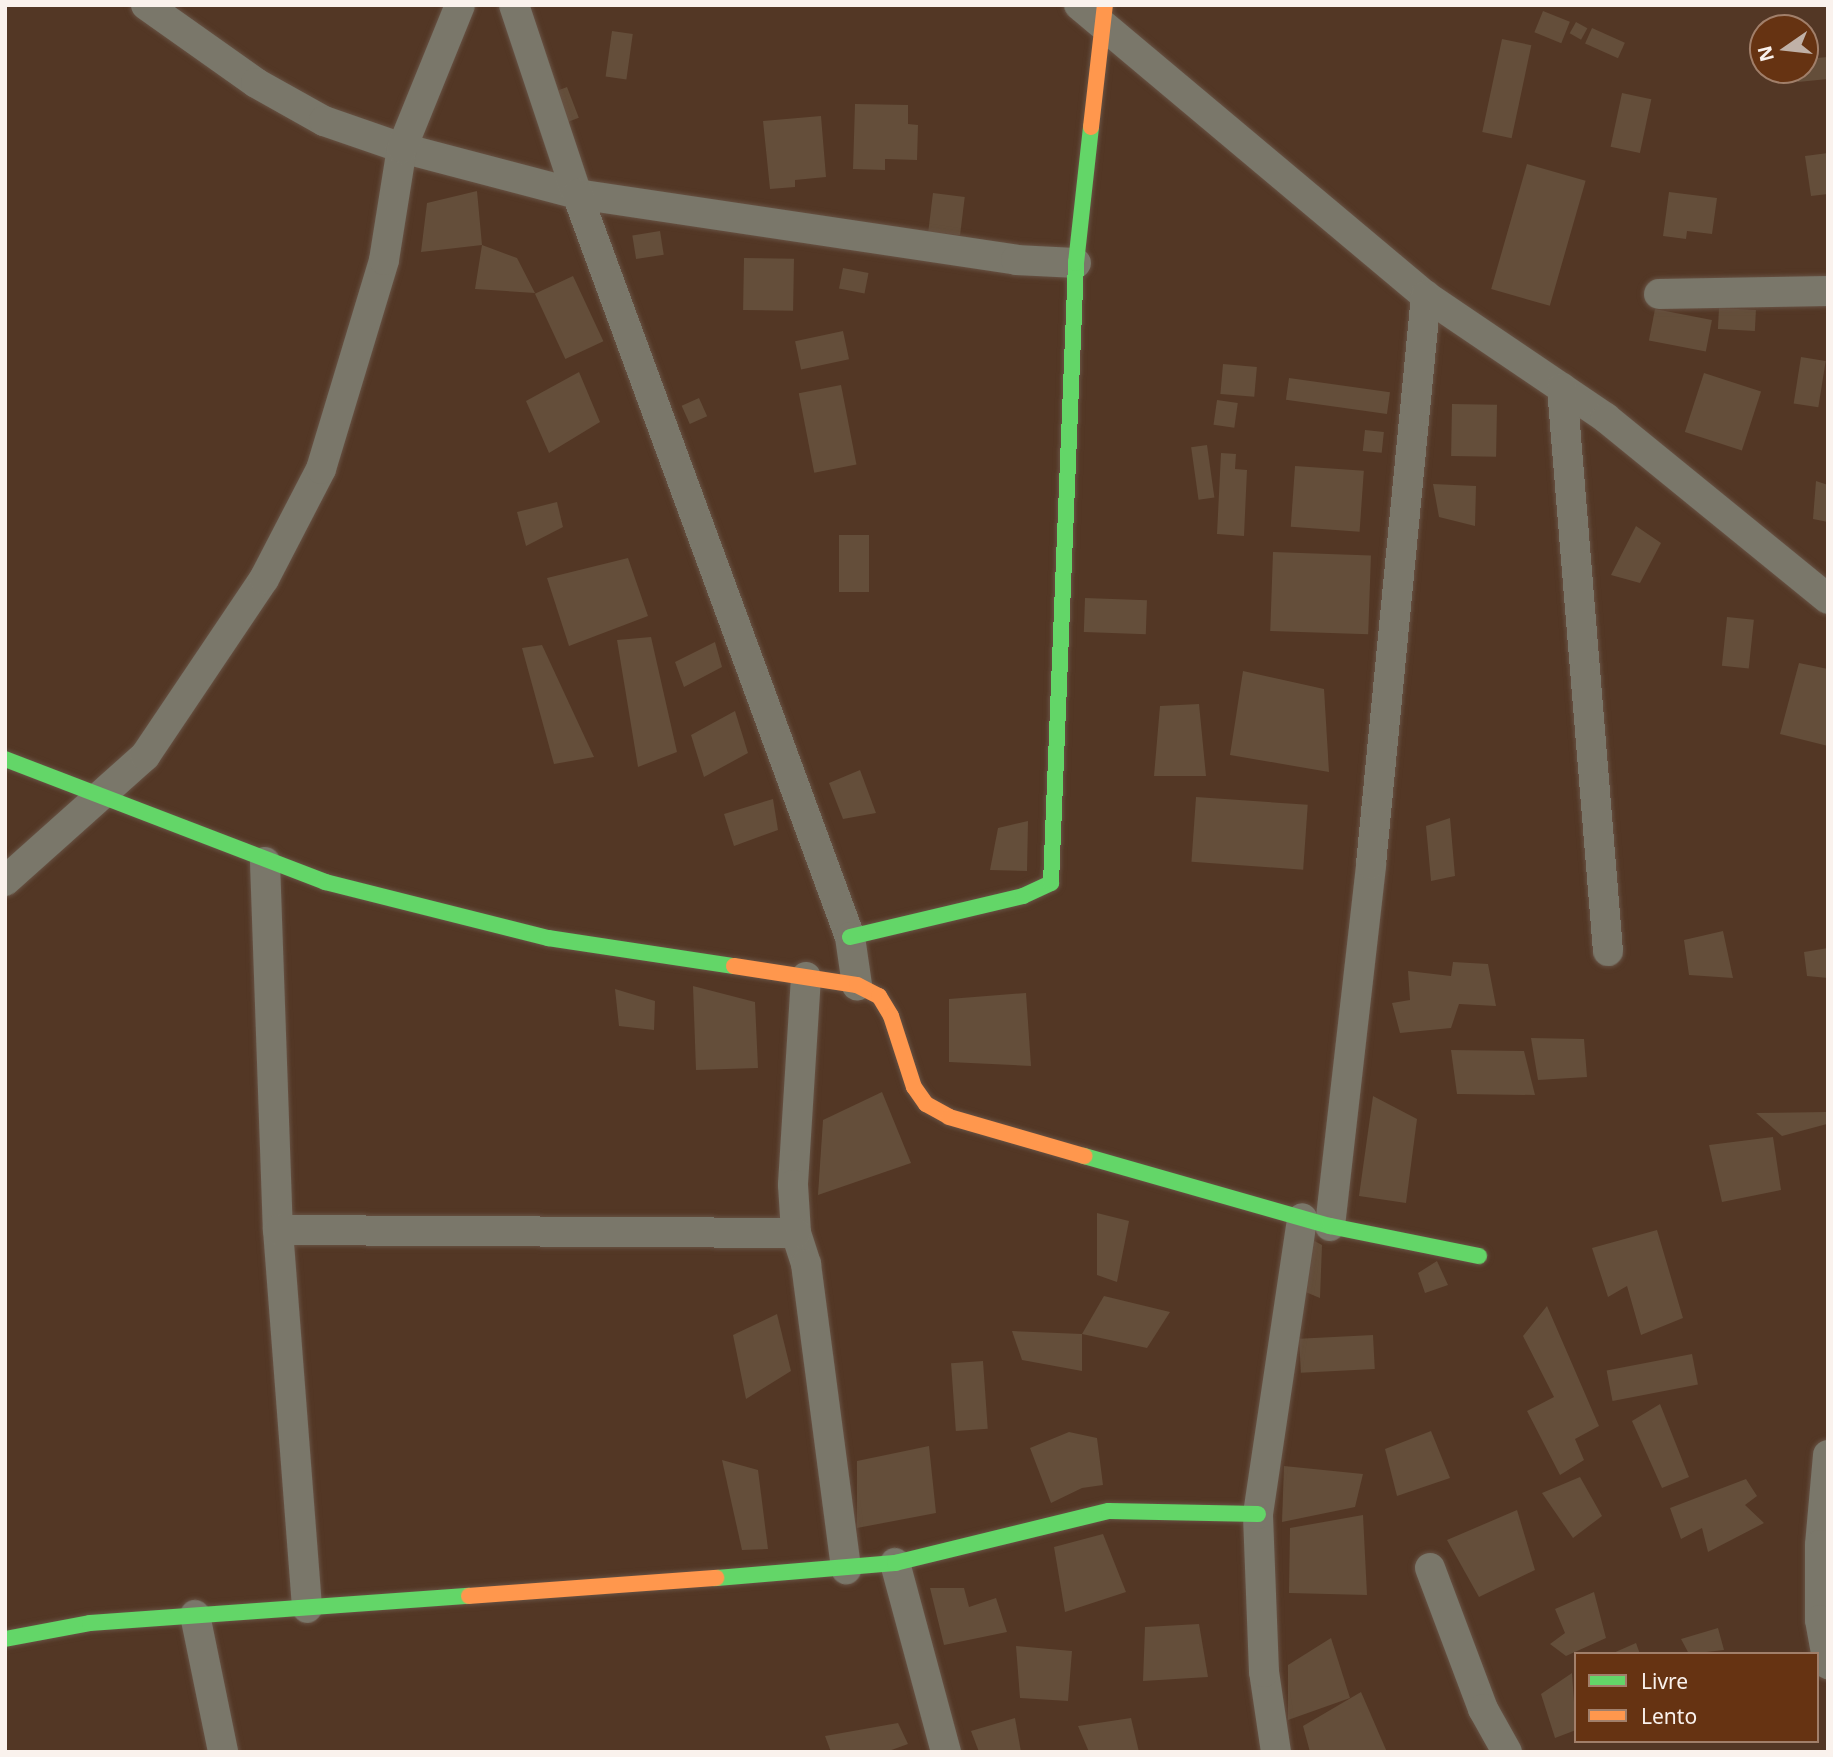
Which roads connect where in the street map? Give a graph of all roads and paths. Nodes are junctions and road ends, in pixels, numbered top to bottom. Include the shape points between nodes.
1 (146, 5) edge
2 (460, 5) edge
3 (514, 5) edge
4 (1079, 5) edge
5 (1104, 17) edge
6 (402, 148) junction
7 (577, 194) junction
8 (1076, 263) junction
9 (1828, 291) edge
10 (1659, 294) dead end
11 (1426, 296) junction
12 (1562, 388) junction
13 (1828, 599) edge
14 (5, 759) edge
15 (97, 797) junction
16 (265, 862) junction
17 (5, 881) edge
18 (850, 937) junction
19 (1608, 951) dead end
20 (806, 977) junction
21 (857, 985) junction
22 (1302, 1218) junction
23 (1330, 1226) junction
24 (278, 1230) junction
25 (796, 1233) junction
26 (1479, 1256) dead end
27 (1828, 1455) edge
28 (1258, 1514) junction
29 (895, 1563) junction
30 (1430, 1568) dead end
31 (846, 1569) junction
32 (307, 1608) junction
33 (195, 1615) junction
34 (5, 1639) edge
35 (1828, 1664) edge
36 (223, 1752) edge
37 (946, 1752) edge
38 (1276, 1752) edge
39 (1507, 1752) edge

1 - 6 street via 256,83 313,115
2 - 6 street
3 - 7 street
4 - 5 street
5 - 8 street
5 - 11 street
6 - 7 street
6 - 15 street via 384,260 321,469 264,579 145,756
7 - 8 street via 1016,260
7 - 18 street
8 - 18 street via 1052,883 1023,896
9 - 10 street
11 - 12 street
11 - 23 street via 1371,864
12 - 13 street via 1606,418
12 - 19 street
14 - 15 street
15 - 16 street
15 - 17 street
16 - 20 street via 325,882 548,938
16 - 24 street
18 - 21 street
20 - 21 street
20 - 25 street via 793,1185
21 - 22 street via 879,996 891,1016 914,1087 926,1104 949,1117
22 - 23 street
22 - 28 street
23 - 26 street
24 - 25 street
24 - 32 street
25 - 31 street via 806,1264
27 - 35 street via 1820,1620
28 - 29 street via 1109,1511
28 - 38 street via 1264,1672
29 - 31 street
29 - 37 street
30 - 39 street via 1483,1709
31 - 32 street
32 - 33 street
33 - 34 street via 90,1623
33 - 36 street

